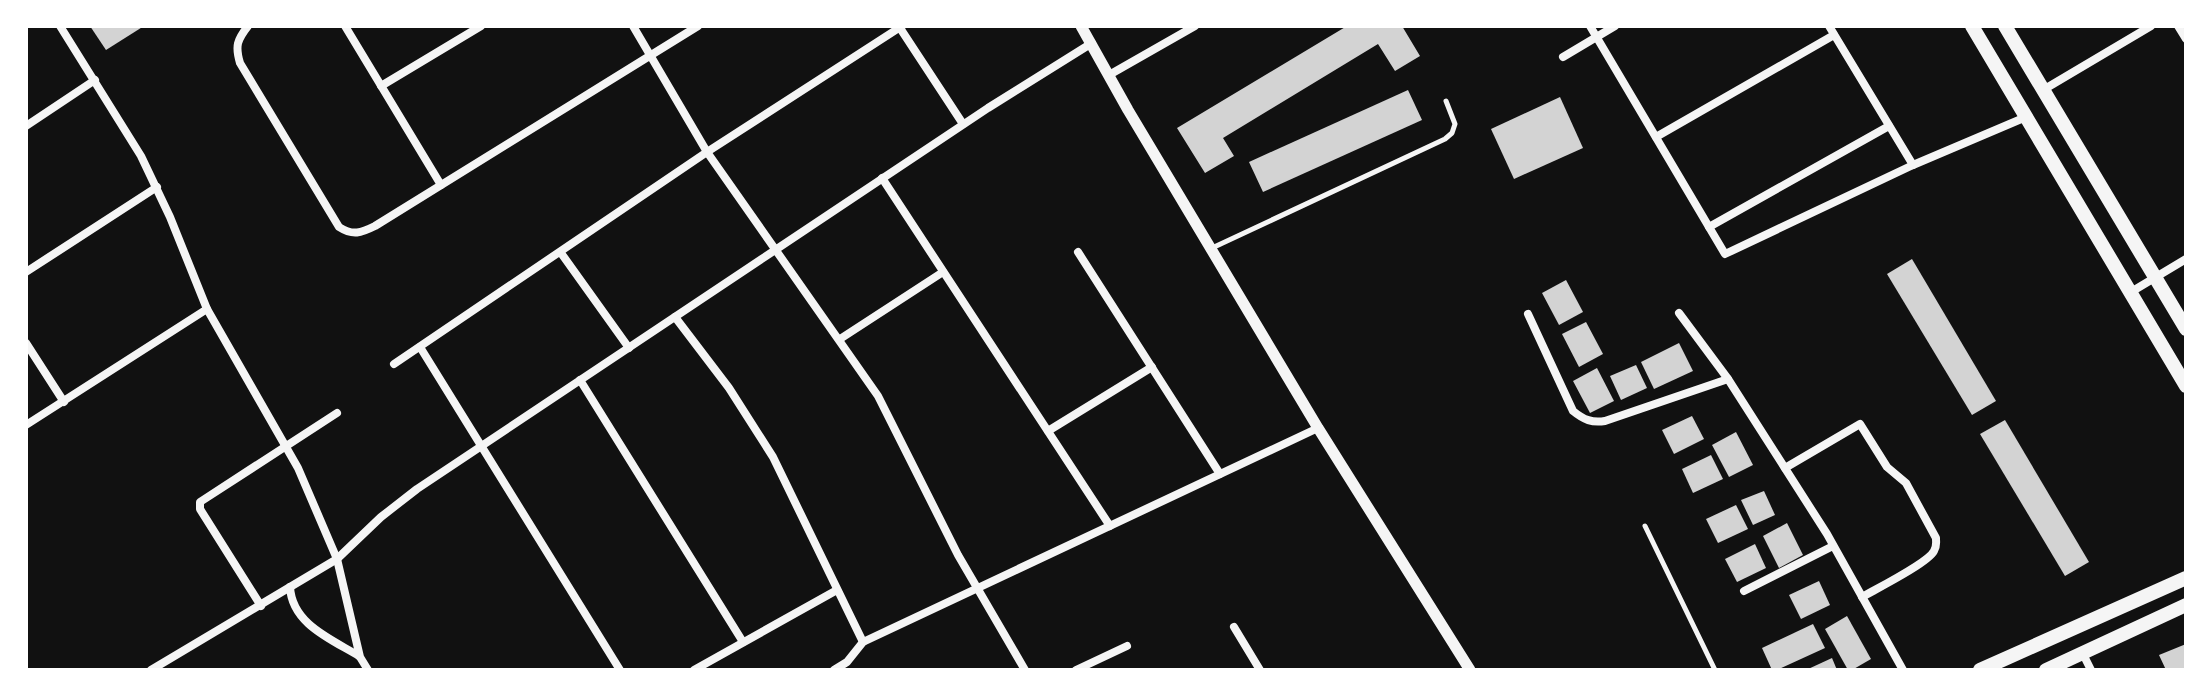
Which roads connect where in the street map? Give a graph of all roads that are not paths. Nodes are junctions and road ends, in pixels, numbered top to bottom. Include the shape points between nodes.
1 (60, 26) edge
2 (248, 26) edge
3 (345, 26) edge
4 (481, 26) edge
5 (633, 26) edge
6 (698, 26) edge
7 (1081, 26) edge
8 (1195, 26) edge
9 (1590, 26) edge
10 (1615, 26) edge
11 (1972, 26) edge
12 (2005, 26) edge
13 (2151, 26) edge
14 (2178, 26) edge
15 (901, 27) edge
16 (1832, 30) edge
17 (1596, 37) junction
18 (2186, 39) edge
19 (1092, 43) junction
20 (651, 54) junction
21 (1563, 57) dead end
22 (1109, 75) junction
23 (95, 80) junction
24 (381, 86) junction
25 (2043, 90) junction
26 (1446, 101) dead end
27 (2026, 117) junction
28 (963, 124) junction
29 (26, 126) edge
30 (1889, 126) junction
31 (1656, 137) junction
32 (707, 152) junction
33 (1913, 165) junction
34 (882, 178) junction
35 (441, 185) junction
36 (157, 187) junction
37 (1709, 227) junction
38 (1211, 248) junction
39 (776, 249) junction
40 (1078, 252) dead end
41 (561, 253) junction
42 (2186, 259) edge
43 (26, 272) edge
44 (943, 272) junction
45 (2155, 277) junction
46 (2131, 292) junction
47 (207, 309) junction
48 (1679, 313) dead end
49 (1528, 314) dead end
50 (675, 317) junction
51 (2186, 329) edge
52 (840, 339) junction
53 (26, 343) edge
54 (420, 347) junction
55 (629, 348) junction
56 (394, 364) dead end
57 (1152, 367) junction
58 (1728, 379) junction
59 (580, 380) junction
60 (2186, 386) edge
61 (64, 402) junction
62 (337, 413) dead end
63 (26, 425) edge
64 (1318, 428) junction
65 (1048, 431) junction
66 (482, 446) junction
67 (287, 447) junction
68 (1785, 468) junction
69 (1220, 474) junction
70 (1110, 526) junction
71 (1645, 526) dead end
72 (1833, 546) junction
73 (337, 559) junction
74 (2186, 578) edge
75 (290, 587) junction
76 (976, 587) junction
77 (837, 590) junction
78 (1744, 591) dead end
79 (1862, 597) junction
80 (2186, 605) edge
81 (261, 606) junction
82 (1234, 627) dead end
83 (743, 642) junction
84 (863, 642) junction
85 (1127, 646) dead end
86 (2083, 654) junction
87 (360, 657) junction
88 (1986, 669) edge
89 (151, 670) edge
90 (368, 670) edge
91 (620, 670) edge
92 (694, 670) edge
93 (834, 670) edge
94 (1025, 670) edge
95 (1076, 670) edge
96 (1260, 670) edge
97 (1470, 670) edge
98 (1715, 670) edge
99 (1903, 670) edge
100 (2046, 670) edge
101 (2091, 670) edge

1 - 23 street
2 - 35 street via 235,48 240,63 339,227 349,234 361,233
3 - 24 street
4 - 24 street
5 - 20 street
6 - 20 street
7 - 19 street
8 - 22 street
9 - 17 street
10 - 17 street
11 - 27 main road
12 - 25 main road
13 - 25 street
14 - 18 street
15 - 28 street
15 - 32 street
16 - 30 street
16 - 31 street
17 - 21 street
17 - 31 street
19 - 22 street
19 - 28 street
20 - 32 street
20 - 35 street
22 - 38 street
23 - 29 street
23 - 36 street
24 - 35 street
25 - 45 main road
26 - 38 lane via 1455,124 1445,139
27 - 33 street
27 - 46 main road
28 - 34 street
30 - 33 street
30 - 37 street
31 - 37 street
32 - 39 street
32 - 41 street
33 - 37 street via 1725,254
34 - 39 street
34 - 44 street
36 - 43 street
36 - 47 street
38 - 64 street
39 - 50 street
39 - 52 street
40 - 57 street
41 - 54 street
41 - 55 street
42 - 45 street
44 - 52 street
44 - 65 street
45 - 46 street
45 - 51 main road
46 - 60 main road
47 - 61 street
47 - 67 street
48 - 58 street
49 - 58 street via 1573,411 1582,419 1605,421
50 - 55 street
50 - 77 street via 773,457
52 - 76 street via 894,424
53 - 61 street
54 - 56 street
54 - 66 street
55 - 59 street
57 - 65 street
57 - 69 street
58 - 68 street
59 - 66 street
59 - 83 street
61 - 63 street
62 - 67 street
64 - 69 street
64 - 97 street
65 - 70 street
66 - 73 street via 399,502
66 - 91 street
67 - 73 street
67 - 81 street via 202,498 199,505
68 - 72 street
68 - 79 street via 1860,424 1887,467 1906,483 1936,547 1922,562
69 - 70 street
70 - 76 street
71 - 98 lane
72 - 78 street
72 - 79 street
73 - 75 street
73 - 87 street
74 - 88 main road
75 - 81 street
75 - 87 street via 290,599 301,617
76 - 84 street
76 - 94 street
77 - 83 street
77 - 84 street
79 - 99 street
80 - 86 main road
81 - 89 street
82 - 96 street
83 - 92 street
84 - 93 street
85 - 95 street
86 - 100 main road
86 - 101 street
87 - 90 street

